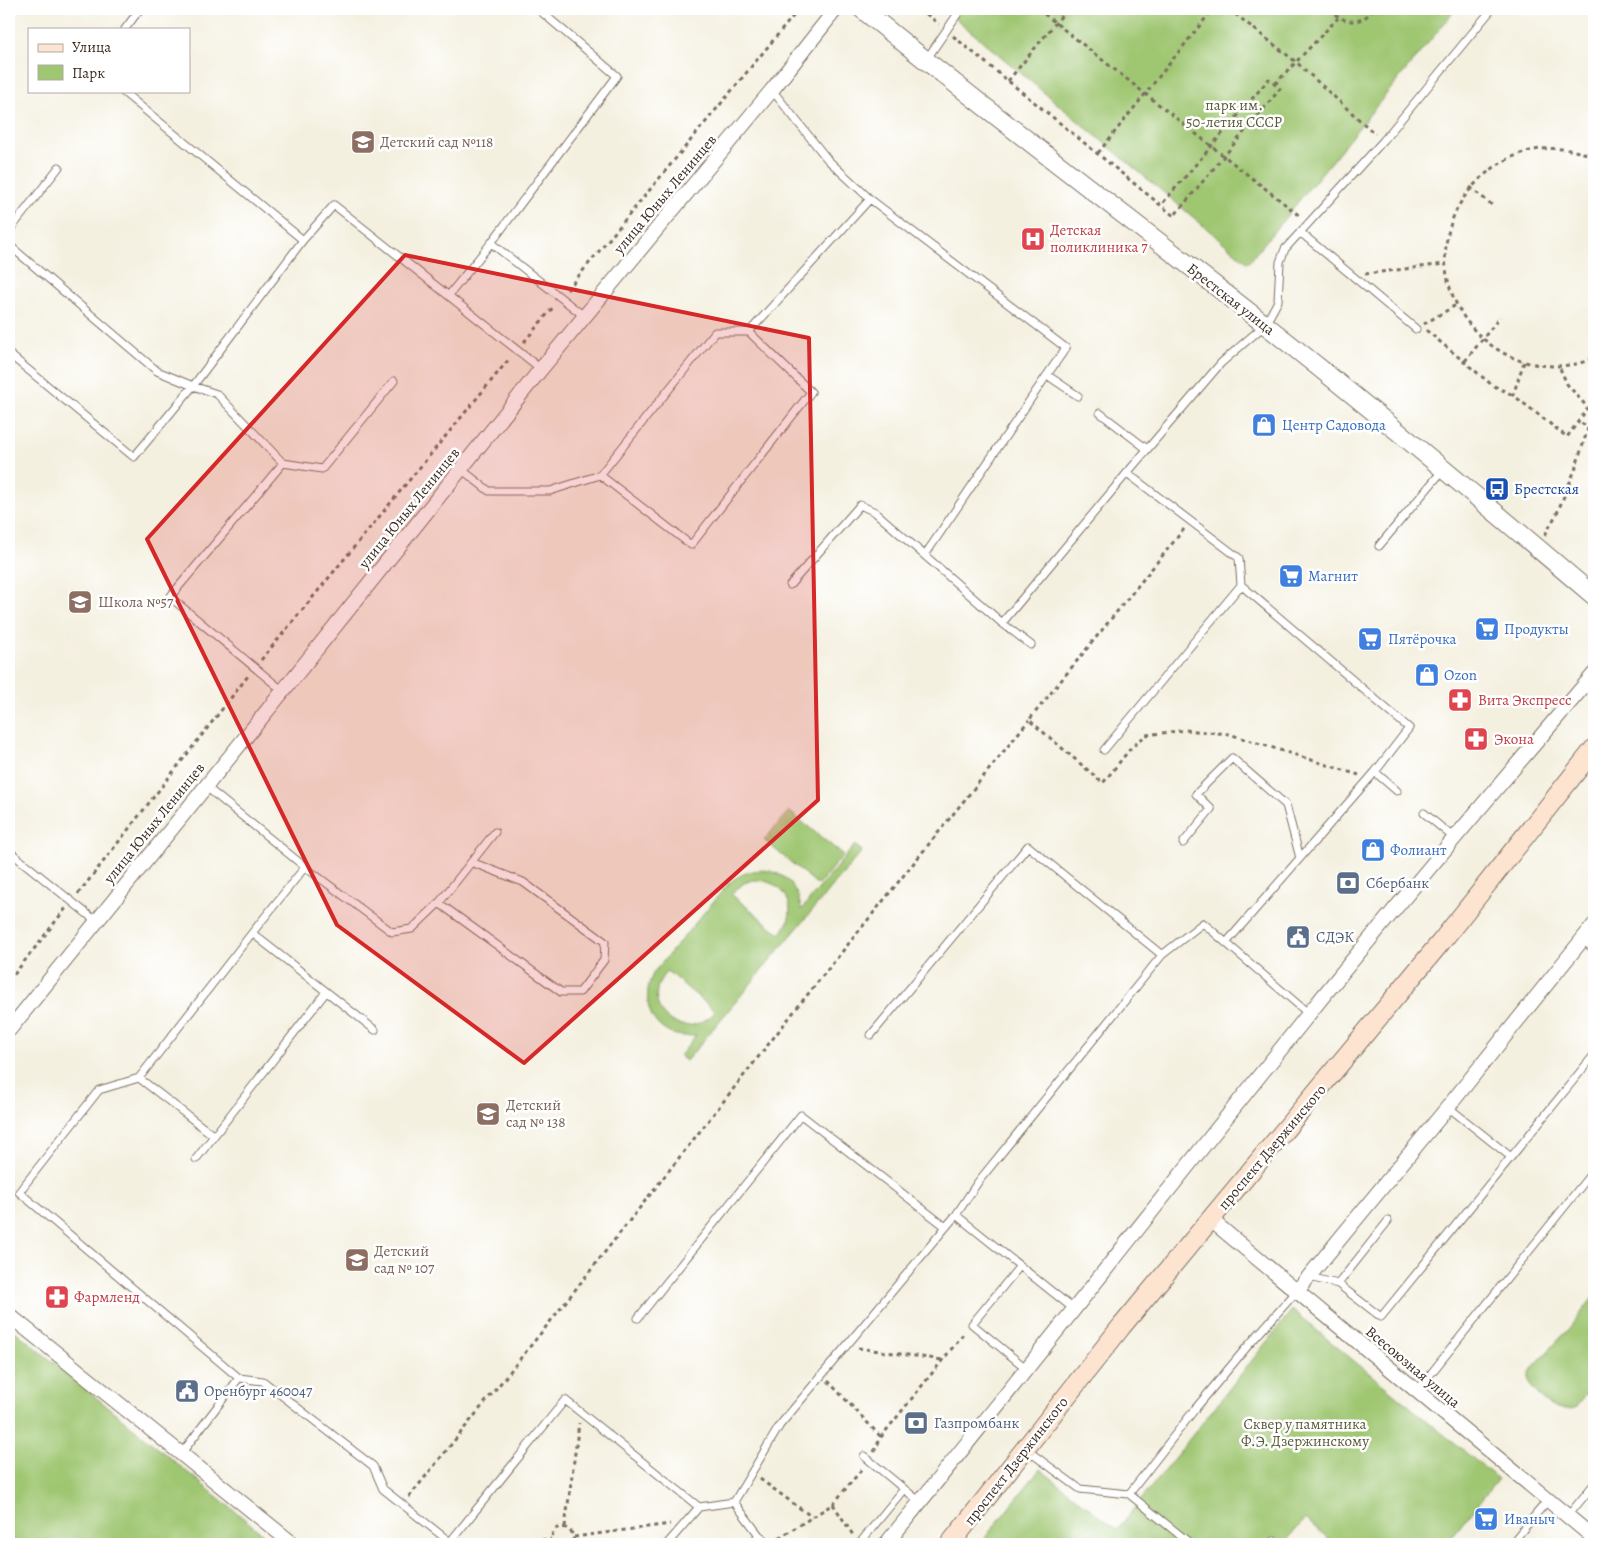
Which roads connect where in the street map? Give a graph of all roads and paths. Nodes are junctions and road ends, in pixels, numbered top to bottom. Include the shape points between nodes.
1 (140, 9) edge
2 (538, 9) edge
3 (799, 9) edge
4 (836, 9) edge
5 (862, 9) edge
6 (920, 9) edge
7 (961, 9) edge
8 (1038, 9) edge
9 (1067, 9) edge
10 (1213, 9) edge
11 (1229, 9) edge
12 (1329, 9) edge
13 (1374, 9) edge
14 (1492, 9) edge
15 (1338, 18) junction
16 (1056, 23) junction
17 (125, 28) edge
18 (946, 30) junction
19 (925, 61) junction
20 (1296, 62) junction
21 (1008, 81) junction
22 (1275, 84) junction
23 (772, 90) junction
24 (123, 92) edge
25 (1145, 94) junction
26 (1383, 141) junction
27 (1212, 146) junction
28 (1098, 153) junction
29 (1224, 156) junction
30 (1594, 156) edge
31 (59, 167) dead end
32 (1470, 188) junction
33 (870, 198) junction
34 (1162, 205) junction
35 (1492, 205) dead end
36 (1309, 223) junction
37 (9, 230) edge
38 (1300, 232) junction
39 (304, 240) junction
40 (491, 243) junction
41 (9, 245) edge
42 (1446, 264) junction
43 (1354, 277) junction
44 (449, 295) junction
45 (561, 297) junction
46 (1456, 305) junction
47 (584, 316) junction
48 (1500, 317) dead end
49 (1265, 325) junction
50 (1416, 329) dead end
51 (749, 332) junction
52 (1482, 339) junction
53 (517, 349) junction
54 (9, 354) edge
55 (1594, 358) edge
56 (1590, 361) junction
57 (1465, 362) junction
58 (1524, 362) junction
59 (1594, 364) edge
60 (1560, 366) junction
61 (541, 369) junction
62 (1048, 375) junction
63 (394, 381) dead end
64 (193, 386) junction
65 (1513, 395) junction
66 (1078, 396) dead end
67 (1100, 413) dead end
68 (1579, 421) junction
69 (1147, 449) junction
70 (282, 463) junction
71 (461, 469) junction
72 (1443, 470) junction
73 (1127, 473) junction
74 (600, 475) junction
75 (1544, 536) dead end
76 (1380, 546) dead end
77 (925, 556) junction
78 (790, 585) dead end
79 (1241, 585) junction
80 (1594, 596) edge
81 (1002, 623) junction
82 (1031, 645) dead end
83 (254, 668) junction
84 (1594, 674) edge
85 (284, 691) junction
86 (1029, 720) dead end
87 (1594, 749) edge
88 (1104, 750) dead end
89 (1375, 772) junction
90 (205, 786) junction
91 (1397, 791) dead end
92 (1424, 813) dead end
93 (495, 832) dead end
94 (1454, 838) junction
95 (1184, 843) dead end
96 (9, 851) edge
97 (1300, 858) junction
98 (471, 862) junction
99 (305, 867) junction
100 (72, 901) junction
101 (439, 902) junction
102 (96, 921) junction
103 (1594, 925) edge
104 (252, 932) junction
105 (1582, 940) junction
106 (1226, 943) junction
107 (1594, 949) edge
108 (1162, 955) junction
109 (9, 980) edge
110 (326, 992) junction
111 (1309, 1014) junction
112 (9, 1030) edge
113 (375, 1030) dead end
114 (871, 1034) dead end
115 (1594, 1055) edge
116 (139, 1078) junction
117 (1448, 1107) junction
118 (214, 1136) junction
119 (1511, 1157) junction
120 (196, 1159) dead end
121 (1594, 1170) edge
122 (956, 1215) junction
123 (1211, 1220) junction
124 (1388, 1221) dead end
125 (946, 1227) junction
126 (1020, 1266) junction
127 (1310, 1277) junction
128 (1338, 1284) junction
129 (1297, 1292) junction
130 (1075, 1310) junction
131 (9, 1315) edge
132 (638, 1318) dead end
133 (972, 1324) junction
134 (845, 1346) junction
135 (943, 1360) junction
136 (1027, 1370) junction
137 (822, 1374) junction
138 (240, 1378) junction
139 (1417, 1392) junction
140 (580, 1412) junction
141 (881, 1437) junction
142 (1025, 1449) junction
143 (181, 1454) junction
144 (867, 1458) junction
145 (752, 1473) junction
146 (1594, 1484) edge
147 (904, 1489) junction
148 (1129, 1494) junction
149 (1548, 1500) junction
150 (734, 1502) junction
151 (920, 1502) junction
152 (833, 1504) junction
153 (403, 1505) junction
154 (700, 1507) junction
155 (1568, 1516) junction
156 (812, 1517) junction
157 (686, 1522) junction
158 (565, 1527) junction
159 (759, 1535) junction
160 (574, 1537) junction
161 (1594, 1538) edge
162 (552, 1539) junction
163 (451, 1543) edge
164 (293, 1544) edge
165 (494, 1544) edge
166 (554, 1544) edge
167 (572, 1544) edge
168 (667, 1544) edge
169 (751, 1544) edge
170 (770, 1544) edge
171 (859, 1544) edge
172 (886, 1544) edge
173 (950, 1544) edge
174 (1191, 1544) edge
175 (1511, 1544) edge

1 - 17 lane
2 - 40 lane via 617,76
3 - 45 path
4 - 23 street, улица Юных Ленинцев
5 - 19 street, Брестская улица
6 - 18 path
7 - 18 lane
8 - 16 path
9 - 16 path
10 - 25 path
11 - 20 path
12 - 15 path
13 - 15 path via 1360,20 1349,22
14 - 26 lane
15 - 20 path
16 - 21 path
16 - 25 path
18 - 19 lane
18 - 21 path
19 - 49 street, Брестская улица
20 - 22 path
20 - 26 path
21 - 28 path
22 - 27 path via 1269,78
22 - 29 path via 1280,89
23 - 33 lane via 828,160
23 - 47 street, улица Юных Ленинцев
24 - 39 lane
25 - 27 path
25 - 28 path
26 - 36 lane
27 - 29 path
27 - 34 path
28 - 34 path
29 - 34 path via 1174,216
29 - 36 path
30 - 32 path via 1568,149 1541,149 1514,156 1490,169
31 - 37 lane
32 - 35 path
32 - 42 path via 1456,210 1447,236
33 - 51 lane
33 - 62 lane via 1066,348
36 - 38 lane
38 - 43 lane
38 - 49 lane via 1285,249 1280,262 1278,301
39 - 44 lane via 334,205
39 - 64 lane
40 - 44 lane
40 - 45 lane
41 - 64 lane via 157,371
42 - 43 path via 1369,272
42 - 46 path
43 - 50 lane
44 - 53 lane
45 - 47 lane
45 - 53 path
46 - 52 path
46 - 57 path via 1422,325
47 - 61 street, улица Юных Ленинцев
48 - 52 path
49 - 69 lane via 1220,363
49 - 72 street, Брестская улица
51 - 74 lane via 715,332
51 - 74 lane via 811,392 691,545
52 - 57 path
52 - 58 path via 1502,353
53 - 61 lane
53 - 83 path
54 - 64 lane via 134,457
55 - 56 path
56 - 59 path
56 - 60 path
57 - 65 path via 1492,385
58 - 60 path
58 - 65 path
60 - 68 path via 1567,384 1588,408
61 - 71 street, улица Юных Ленинцев
62 - 66 lane
62 - 77 lane
63 - 70 lane via 322,469
64 - 70 lane via 217,394
65 - 68 path via 1568,437
67 - 69 lane
68 - 75 path via 1588,428 1575,470
69 - 73 lane
70 - 83 lane via 170,597
71 - 74 lane via 489,491 550,491
71 - 85 street, улица Юных Ленинцев
72 - 76 lane
72 - 80 street, Брестская улица
73 - 79 lane via 1238,558
73 - 81 lane
77 - 78 lane via 875,512 860,505
77 - 81 lane
79 - 88 lane
79 - 89 lane via 1409,728
81 - 82 lane
83 - 85 lane
83 - 100 path
84 - 94 street
85 - 90 street, улица Юных Ленинцев
86 - 153 path
87 - 123 main road, проспект Дзержинского via 1441,942
89 - 91 lane
89 - 97 lane
90 - 99 lane
90 - 102 street, улица Юных Ленинцев
92 - 94 lane
93 - 98 lane
94 - 111 street
95 - 97 lane via 1211,809 1196,794 1232,758 1286,805
96 - 100 lane
97 - 106 lane
98 - 101 lane
98 - 101 lane via 522,882 604,942 604,960 580,992 561,992
99 - 101 lane via 392,932 412,929
99 - 104 lane
100 - 102 lane
100 - 109 path
102 - 112 street, улица Юных Ленинцев
103 - 105 street
104 - 110 lane
104 - 116 lane
105 - 107 lane
105 - 117 street
106 - 108 lane via 1203,923
106 - 111 lane
108 - 114 lane via 1028,846
108 - 122 lane via 978,1182
110 - 113 lane
110 - 118 lane
111 - 130 street
115 - 119 lane
116 - 118 lane
116 - 138 lane via 98,1090 19,1192
117 - 119 lane
117 - 127 street
118 - 120 lane
119 - 128 lane via 1381,1317
121 - 139 lane
122 - 125 lane
122 - 126 lane
123 - 129 street, Всесоюзная улица
123 - 142 main road, проспект Дзержинского
124 - 128 lane
125 - 132 lane via 801,1115
125 - 134 lane
126 - 130 lane
126 - 133 lane
127 - 128 lane
127 - 129 street
129 - 139 street, Всесоюзная улица
129 - 148 lane via 1195,1409
130 - 136 street
131 - 143 street
133 - 135 path
133 - 136 lane
134 - 135 path
134 - 137 lane
135 - 141 path
136 - 151 street
137 - 141 path
137 - 145 lane via 780,1425
138 - 143 lane
138 - 153 lane via 263,1380 373,1466 383,1489
139 - 149 street, Всесоюзная улица
140 - 154 lane
140 - 158 path
140 - 163 lane via 565,1400
141 - 144 path
142 - 148 lane via 1080,1489
142 - 173 main road, проспект Дзержинского
143 - 164 street
144 - 147 lane
144 - 152 path
145 - 150 lane
145 - 156 path
146 - 155 lane
147 - 151 lane
147 - 171 lane
148 - 174 lane
149 - 155 street, Всесоюзная улица
149 - 175 lane
150 - 154 lane
150 - 159 lane
151 - 172 street
152 - 156 path
152 - 171 path
153 - 163 lane
154 - 157 lane
155 - 161 street, Всесоюзная улица
156 - 170 path
157 - 160 path
157 - 168 lane
158 - 160 path
158 - 162 path via 553,1532
159 - 169 lane
159 - 170 lane
160 - 167 path
162 - 165 path
162 - 166 path

